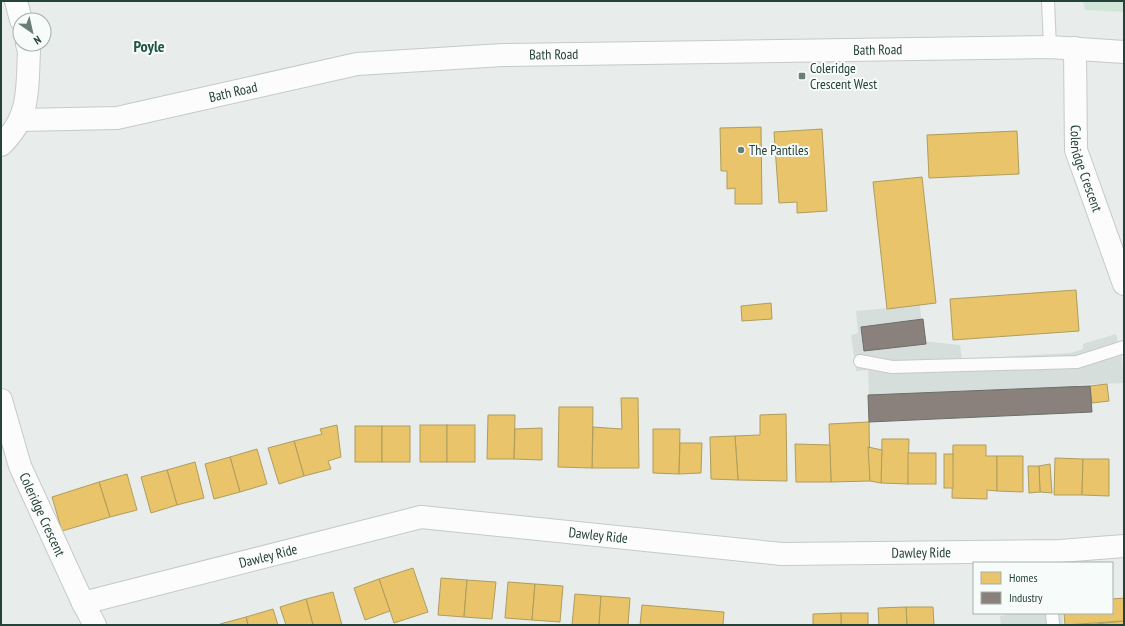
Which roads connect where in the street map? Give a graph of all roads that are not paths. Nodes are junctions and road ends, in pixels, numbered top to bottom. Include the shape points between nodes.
1 (16, 1) edge
2 (1048, 1) edge
3 (19, 12) edge
4 (1050, 47) junction
5 (1075, 48) junction
6 (28, 52) edge
7 (1124, 52) edge
8 (20, 120) junction
9 (1, 145) edge
10 (1124, 284) edge
11 (1124, 347) edge
12 (860, 361) dead end
13 (1, 400) edge
14 (1124, 546) edge
15 (1059, 557) edge
16 (83, 603) junction
17 (1052, 614) edge
18 (95, 625) edge
19 (1053, 625) edge

1 - 3 street
2 - 4 lane
4 - 5 street, Bath Road
4 - 8 street, Bath Road via 503,55 357,64 117,118
5 - 7 street, Bath Road
5 - 10 street, Coleridge Crescent via 1076,150
6 - 8 street via 27,100
8 - 9 street
11 - 12 lane via 1077,362 892,367
13 - 16 street, Coleridge Crescent via 20,466
14 - 15 street, Dawley Ride
15 - 16 street, Dawley Ride via 782,554 421,517
16 - 18 street, Coleridge Crescent
17 - 19 lane

